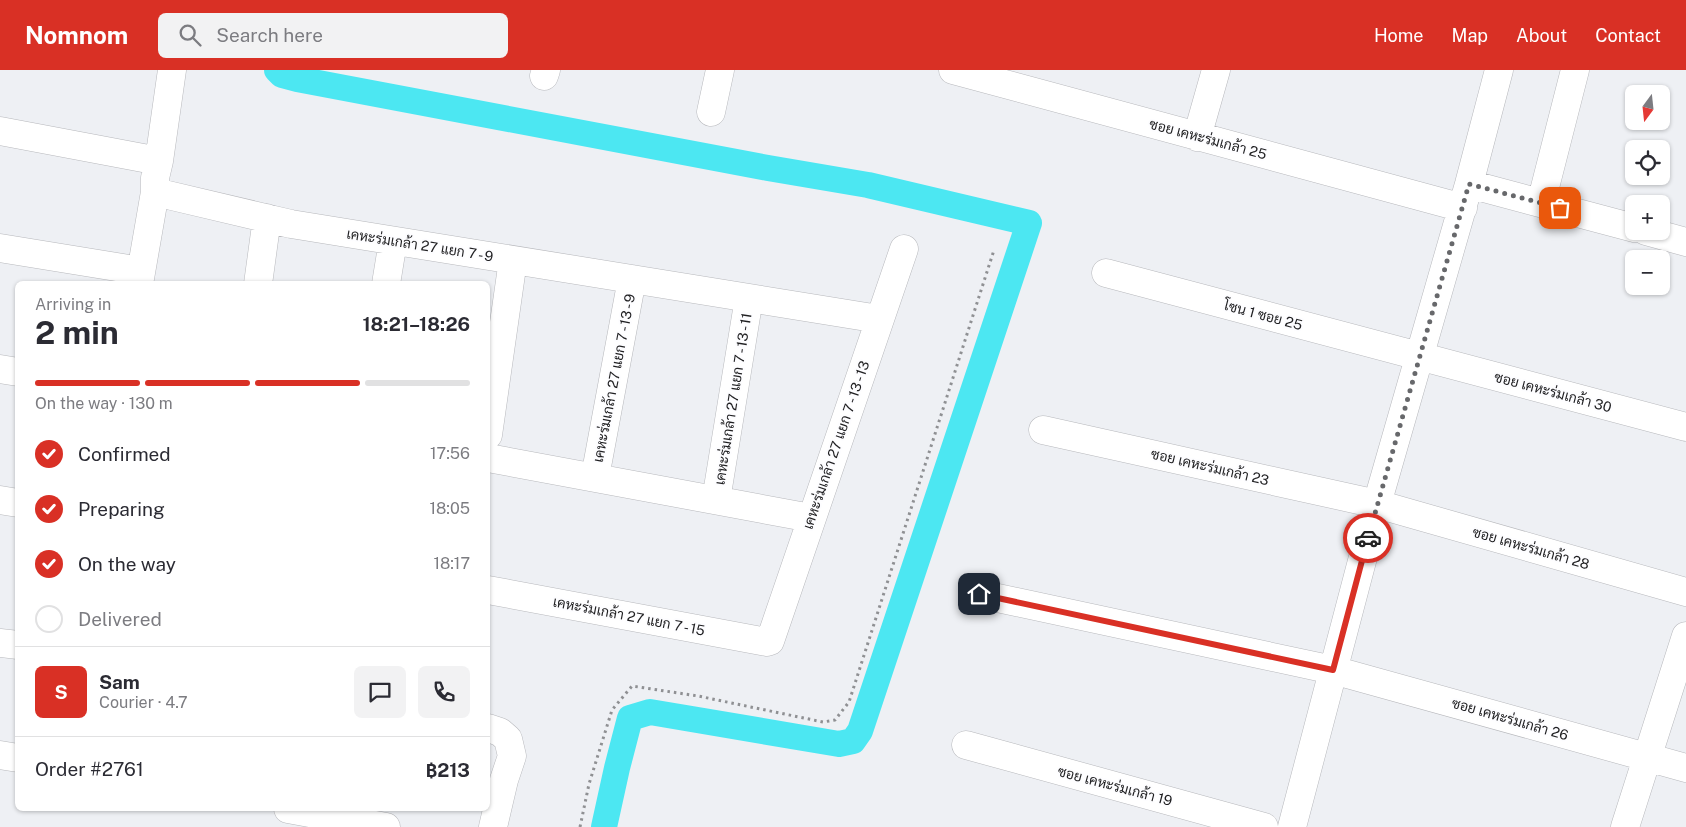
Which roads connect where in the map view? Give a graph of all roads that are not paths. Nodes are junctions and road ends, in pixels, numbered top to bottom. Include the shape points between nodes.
1 (172, 70) edge
2 (720, 70) edge
3 (953, 70) edge
4 (1216, 70) edge
5 (1499, 70) edge
6 (1575, 70) edge
7 (711, 112) dead end
8 (0, 131) edge
9 (1197, 137) junction
10 (159, 160) junction
11 (155, 192) junction
12 (1466, 196) junction
13 (1541, 203) junction
14 (267, 218) junction
15 (1625, 226) edge
16 (1670, 238) edge
17 (393, 240) junction
18 (1686, 242) edge
19 (0, 248) edge
20 (904, 249) dead end
21 (513, 260) junction
22 (1106, 273) dead end
23 (140, 277) edge
24 (632, 279) junction
25 (258, 281) edge
26 (386, 281) edge
27 (750, 298) junction
28 (879, 319) junction
29 (1420, 357) junction
30 (0, 369) edge
31 (15, 372) edge
32 (490, 421) edge
33 (1686, 427) edge
34 (1044, 430) dead end
35 (490, 458) edge
36 (595, 477) junction
37 (0, 500) edge
38 (716, 500) junction
39 (15, 502) edge
40 (1377, 504) junction
41 (811, 518) junction
42 (490, 590) edge
43 (1686, 592) edge
44 (979, 594) dead end
45 (1686, 636) edge
46 (770, 641) joint
47 (0, 643) edge
48 (15, 646) edge
49 (1333, 670) junction
50 (490, 729) edge
51 (966, 745) dead end
52 (0, 755) edge
53 (1646, 757) junction
54 (15, 758) edge
55 (1686, 768) edge
56 (299, 811) edge
57 (386, 827) edge
58 (493, 827) edge
59 (1264, 827) edge
60 (1292, 827) edge
61 (1625, 827) edge

1 - 10 street
2 - 7 street
3 - 9 street, ซอย เคหะร่มเกล้า 25
4 - 9 street
5 - 12 street
6 - 13 street
8 - 10 street
9 - 12 street, ซอย เคหะร่มเกล้า 25
10 - 11 street
11 - 14 street, เคหะร่มเกล้า 27 แยก 7 - 9
11 - 23 street
12 - 13 street, ซอย เคหะร่มเกล้า 25
12 - 29 street
13 - 15 street, ซอย เคหะร่มเกล้า 25
14 - 17 street, เคหะร่มเกล้า 27 แยก 7 - 9
14 - 25 street
16 - 18 street
17 - 21 street, เคหะร่มเกล้า 27 แยก 7 - 9
17 - 26 street
19 - 23 street
20 - 28 street, เคหะร่มเกล้า 27 แยก 7 - 13 - 13
21 - 24 street, เคหะร่มเกล้า 27 แยก 7 - 9
21 - 32 street
22 - 29 street, โซน 1 ซอย 25
24 - 27 street, เคหะร่มเกล้า 27 แยก 7 - 9
24 - 36 street, เคหะร่มเกล้า 27 แยก 7 - 13 - 9
27 - 28 street, เคหะร่มเกล้า 27 แยก 7 - 9
27 - 38 street, เคหะร่มเกล้า 27 แยก 7 - 13 - 11
28 - 41 street, เคหะร่มเกล้า 27 แยก 7 - 13 - 13
29 - 33 street, ซอย เคหะร่มเกล้า 30
29 - 40 street
30 - 31 street
34 - 40 street, ซอย เคหะร่มเกล้า 23
35 - 36 street
36 - 38 street
37 - 39 street
38 - 41 street
40 - 43 street, ซอย เคหะร่มเกล้า 28
40 - 49 street
41 - 46 street, เคหะร่มเกล้า 27 แยก 7 - 13 - 13
42 - 46 street, เคหะร่มเกล้า 27 แยก 7 - 15
44 - 49 street, ซอย เคหะร่มเกล้า 26
45 - 53 street
47 - 48 street
49 - 53 street, ซอย เคหะร่มเกล้า 26
49 - 60 street
50 - 58 street via 508,739 512,756
51 - 59 street, ซอย เคหะร่มเกล้า 19
52 - 54 street
53 - 55 street, ซอย เคหะร่มเกล้า 26
53 - 61 street
56 - 57 street

